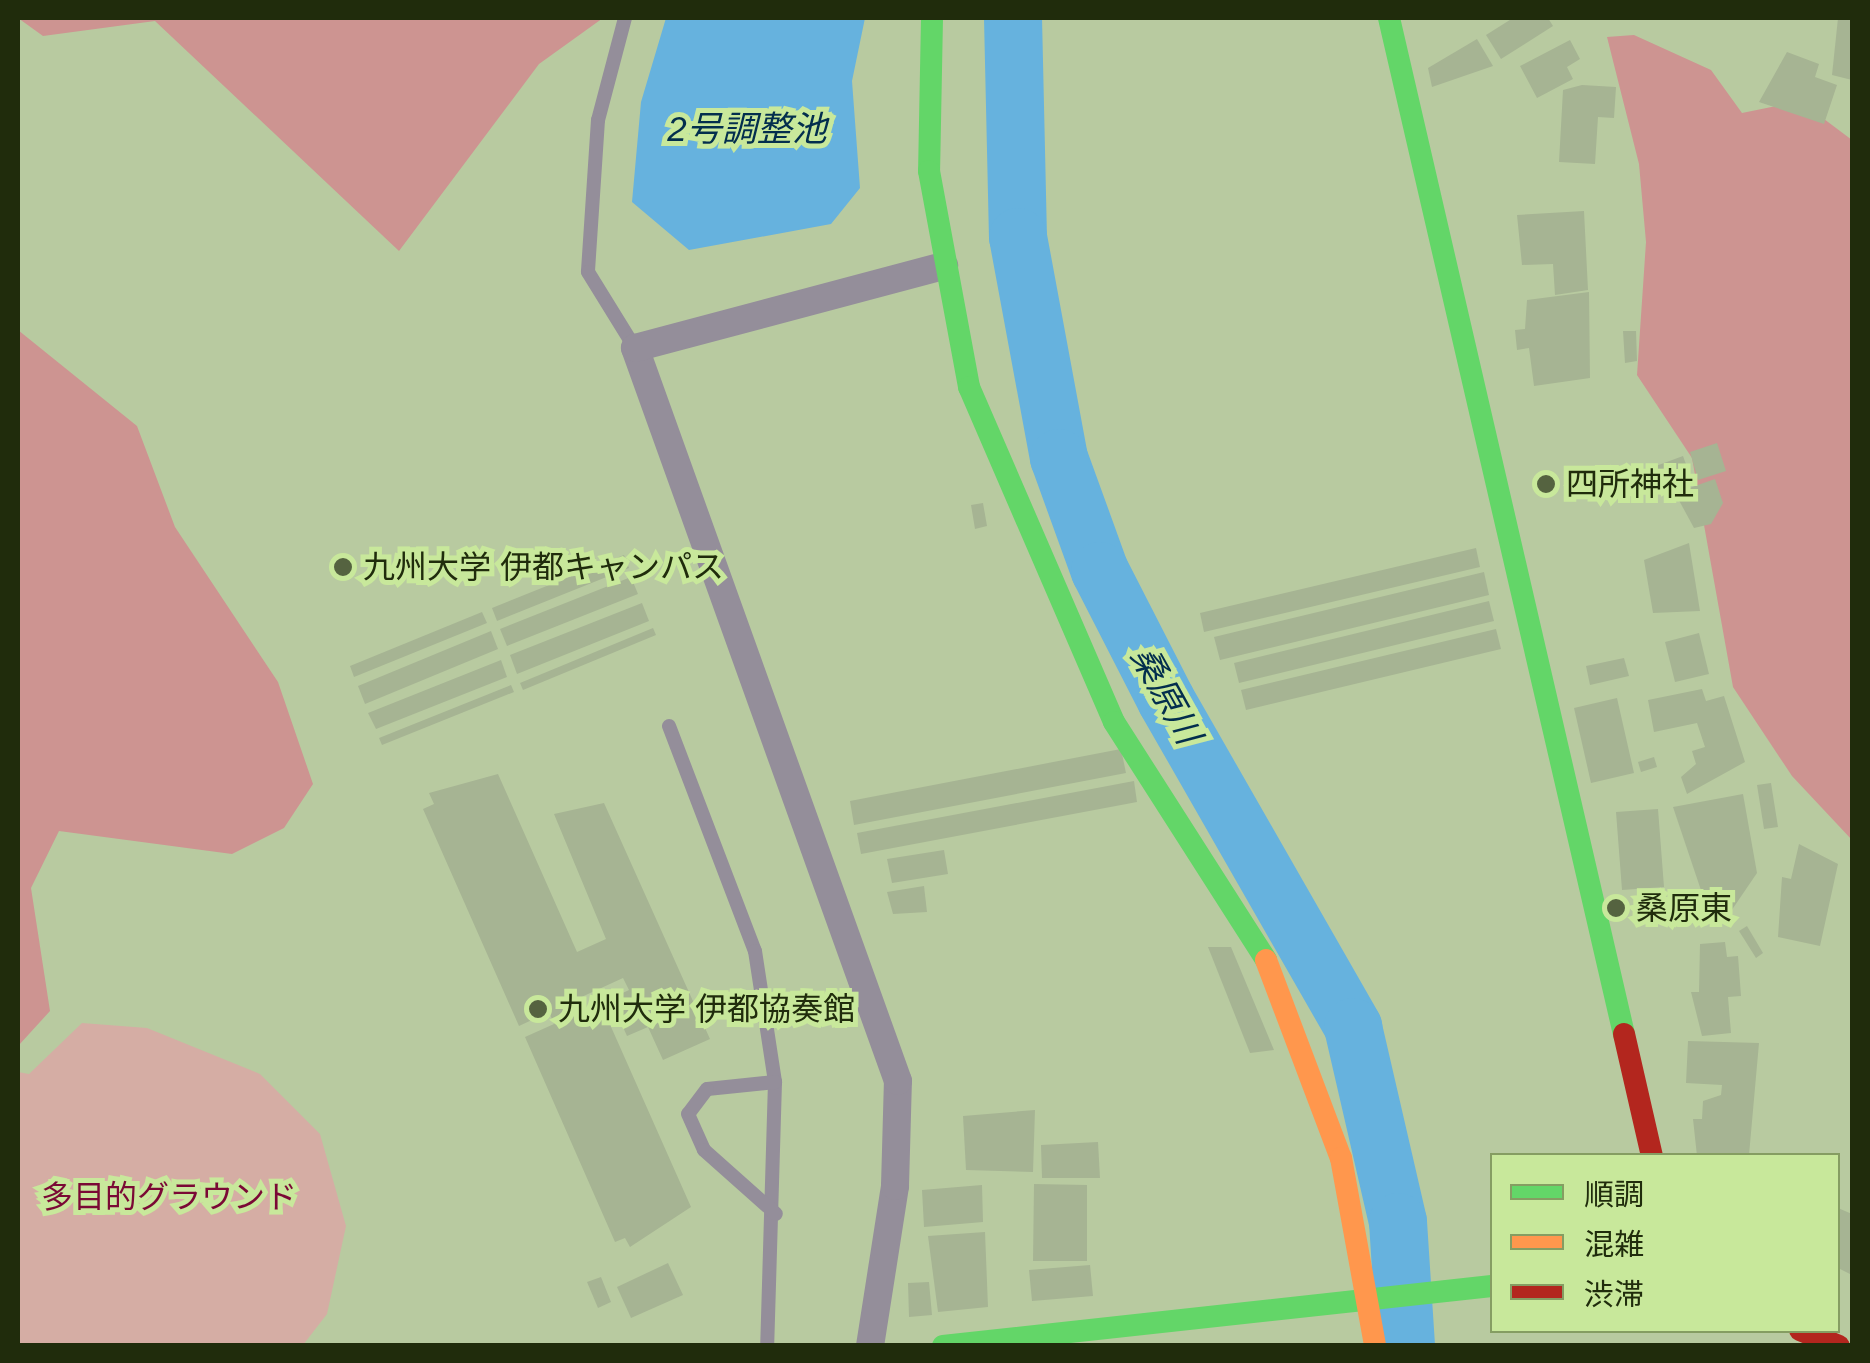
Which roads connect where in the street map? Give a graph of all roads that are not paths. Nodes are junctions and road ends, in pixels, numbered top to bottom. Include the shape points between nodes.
1 (626, 18) edge
2 (932, 18) edge
3 (1389, 18) edge
4 (944, 266) junction
5 (635, 348) junction
6 (668, 726) dead end
7 (775, 1082) junction
8 (1651, 1153) edge
9 (776, 1214) junction
10 (1490, 1286) edge
11 (1372, 1294) junction
12 (1807, 1333) edge
13 (768, 1346) edge
14 (870, 1346) edge
15 (943, 1346) edge
16 (1375, 1346) edge
17 (1839, 1346) edge

1 - 5 lane via 598,120 588,272
2 - 4 street via 929,171
3 - 8 street
4 - 5 street
4 - 11 street via 970,388 1075,644 1114,722 1272,969 1341,1158
5 - 14 street via 898,1081 895,1186
6 - 7 lane via 755,950
7 - 9 lane
7 - 9 lane via 707,1090 688,1114 704,1150
9 - 13 lane
10 - 11 street
11 - 15 street
11 - 16 street
12 - 17 street

